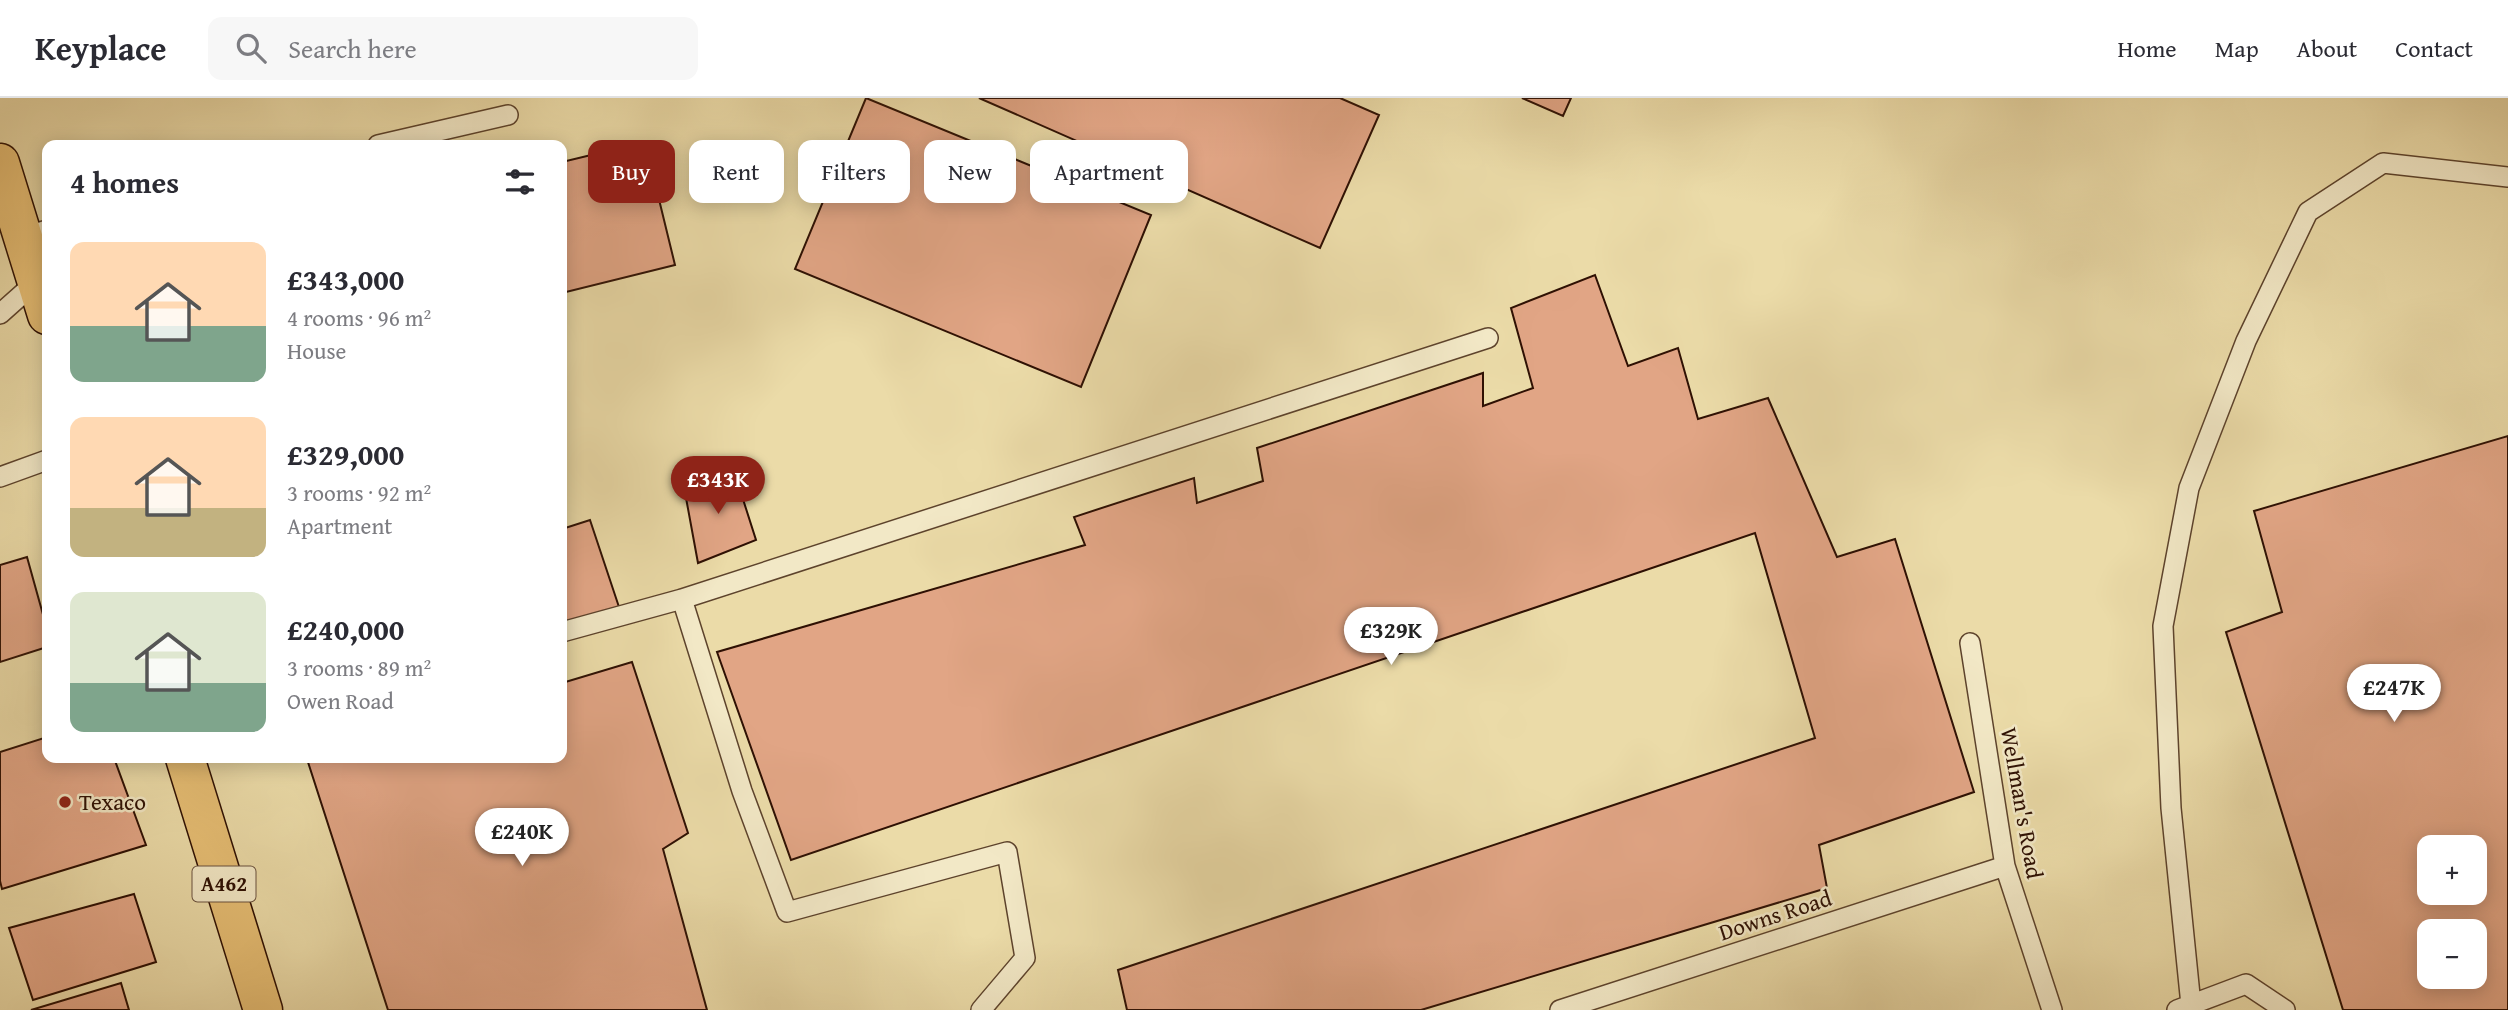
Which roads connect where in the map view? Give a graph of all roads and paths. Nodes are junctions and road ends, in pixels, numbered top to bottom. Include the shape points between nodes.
1 (508, 115) dead end
2 (400, 140) edge
3 (0, 163) edge
4 (2508, 177) edge
5 (35, 233) edge
6 (42, 298) edge
7 (0, 314) edge
8 (1488, 338) dead end
9 (42, 462) edge
10 (0, 477) edge
11 (682, 598) junction
12 (567, 631) edge
13 (1970, 643) dead end
14 (187, 763) edge
15 (2005, 866) junction
16 (2184, 1007) edge
17 (263, 1010) edge
18 (981, 1010) edge
19 (1560, 1010) edge
20 (2052, 1010) edge
21 (2285, 1010) edge

1 - 2 lane
3 - 5 main road
4 - 16 lane via 2382,163 2308,212 2246,341 2189,488 2163,626
5 - 6 main road
6 - 7 lane
8 - 11 lane
9 - 10 lane
11 - 12 lane
11 - 18 lane via 742,791 787,912 1007,852 1025,958
13 - 15 lane, Wellman's Road
14 - 17 main road, A462
15 - 19 lane, Downs Road
15 - 20 lane, Wellman's Road
16 - 21 lane via 2246,984

